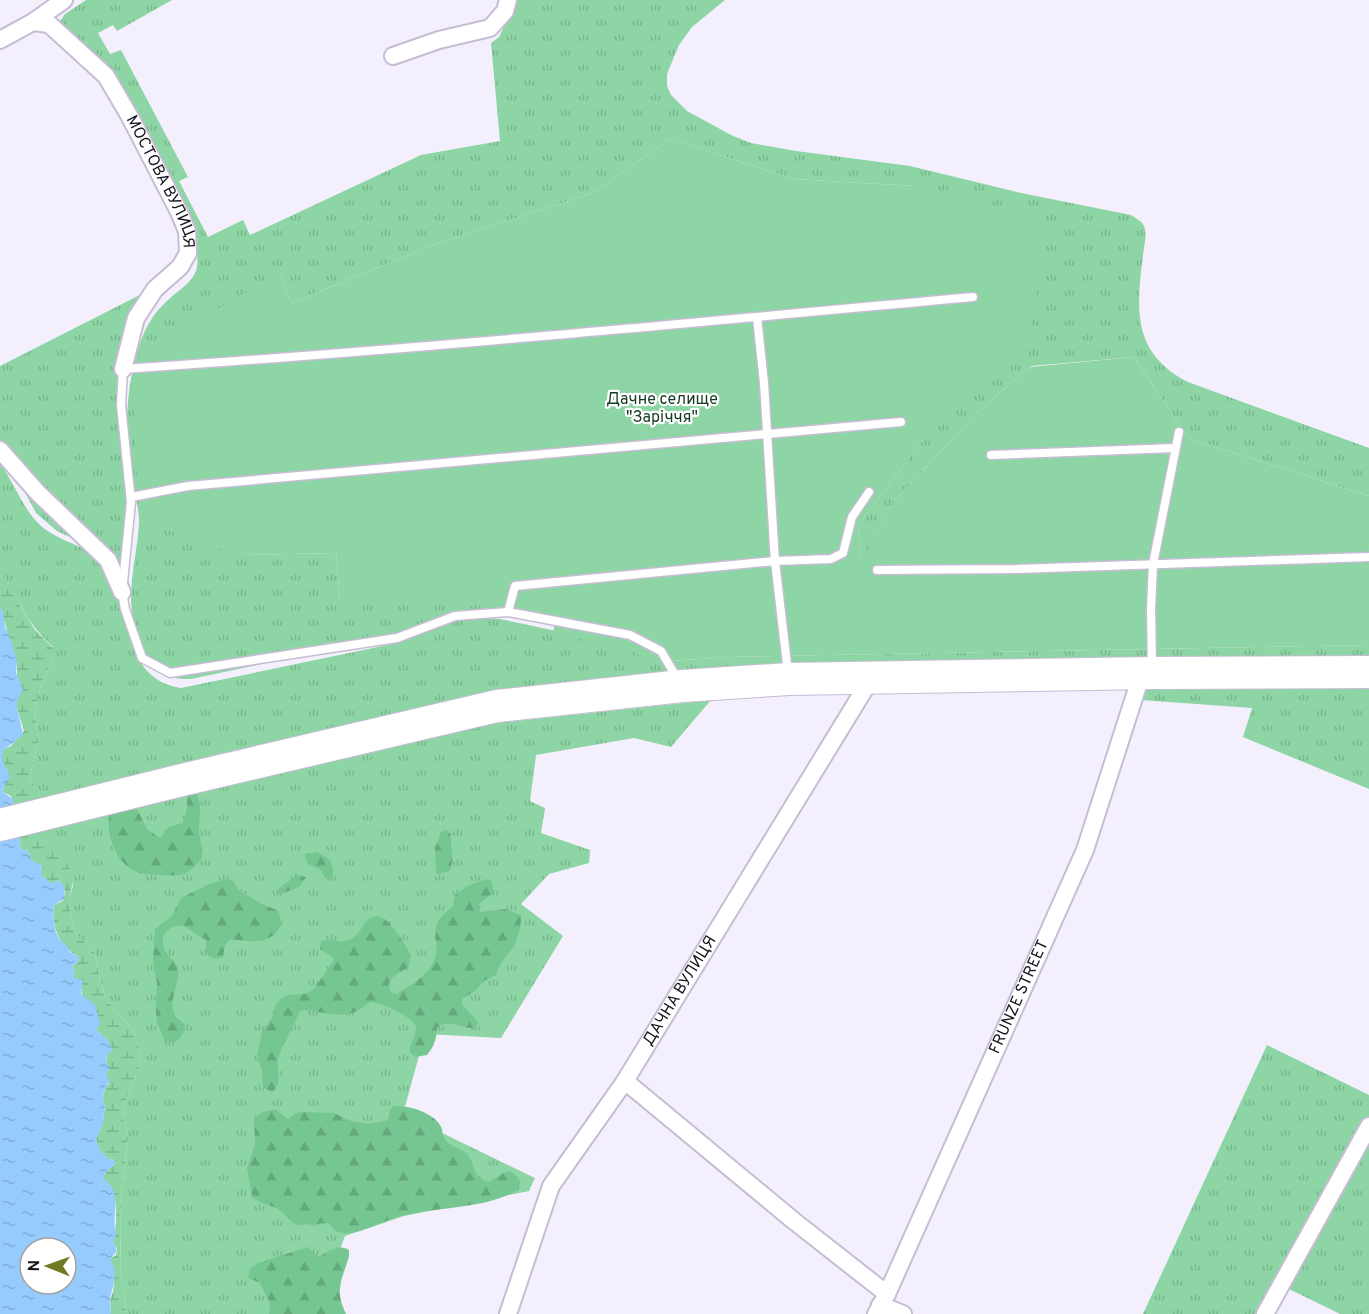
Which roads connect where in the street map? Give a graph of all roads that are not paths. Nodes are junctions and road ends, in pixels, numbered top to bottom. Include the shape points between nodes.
1 (64, 0) edge
2 (508, 0) edge
3 (33, 22) junction
4 (0, 40) edge
5 (393, 56) dead end
6 (973, 297) dead end
7 (757, 317) junction
8 (123, 369) junction
9 (901, 422) dead end
10 (1179, 432) dead end
11 (768, 433) junction
12 (1176, 448) junction
13 (0, 450) edge
14 (991, 455) dead end
15 (869, 492) dead end
16 (131, 497) junction
17 (1369, 557) edge
18 (775, 561) junction
19 (1154, 564) junction
20 (877, 570) dead end
21 (123, 592) junction
22 (508, 612) junction
23 (1369, 672) edge
24 (1147, 673) junction
25 (872, 677) junction
26 (789, 679) junction
27 (682, 686) junction
28 (0, 825) edge
29 (625, 1081) junction
30 (1369, 1126) edge
31 (881, 1304) edge
32 (508, 1314) edge
33 (903, 1314) edge
34 (1265, 1314) edge

1 - 3 street
2 - 5 street via 505,11 490,28
3 - 4 street
3 - 8 street, МОСТОВА ВУЛИЦЯ via 49,24 106,76 187,231 188,253 180,267 155,289 136,318
6 - 7 lane
7 - 8 lane via 299,358
7 - 11 lane
8 - 16 lane via 121,405
9 - 11 lane
10 - 12 lane
11 - 16 lane via 188,486
11 - 18 lane
12 - 14 lane
12 - 19 lane
13 - 21 street via 38,493 108,560
15 - 18 lane via 852,517 843,553 831,559
16 - 21 lane
17 - 19 lane
18 - 22 lane via 514,586
18 - 26 lane
19 - 20 lane
19 - 24 lane
21 - 22 lane via 142,658 170,673 397,638 455,616
22 - 27 lane via 630,635 661,651
23 - 24 highway
24 - 25 highway
24 - 31 street, FRUNZE STREET via 1085,850
25 - 26 highway
25 - 29 street, ДАЧНА ВУЛИЦЯ
26 - 27 highway
27 - 28 highway via 497,706
29 - 31 street via 794,1221
29 - 32 street, ДАЧНА ВУЛИЦЯ via 551,1186
30 - 34 street
31 - 33 street

